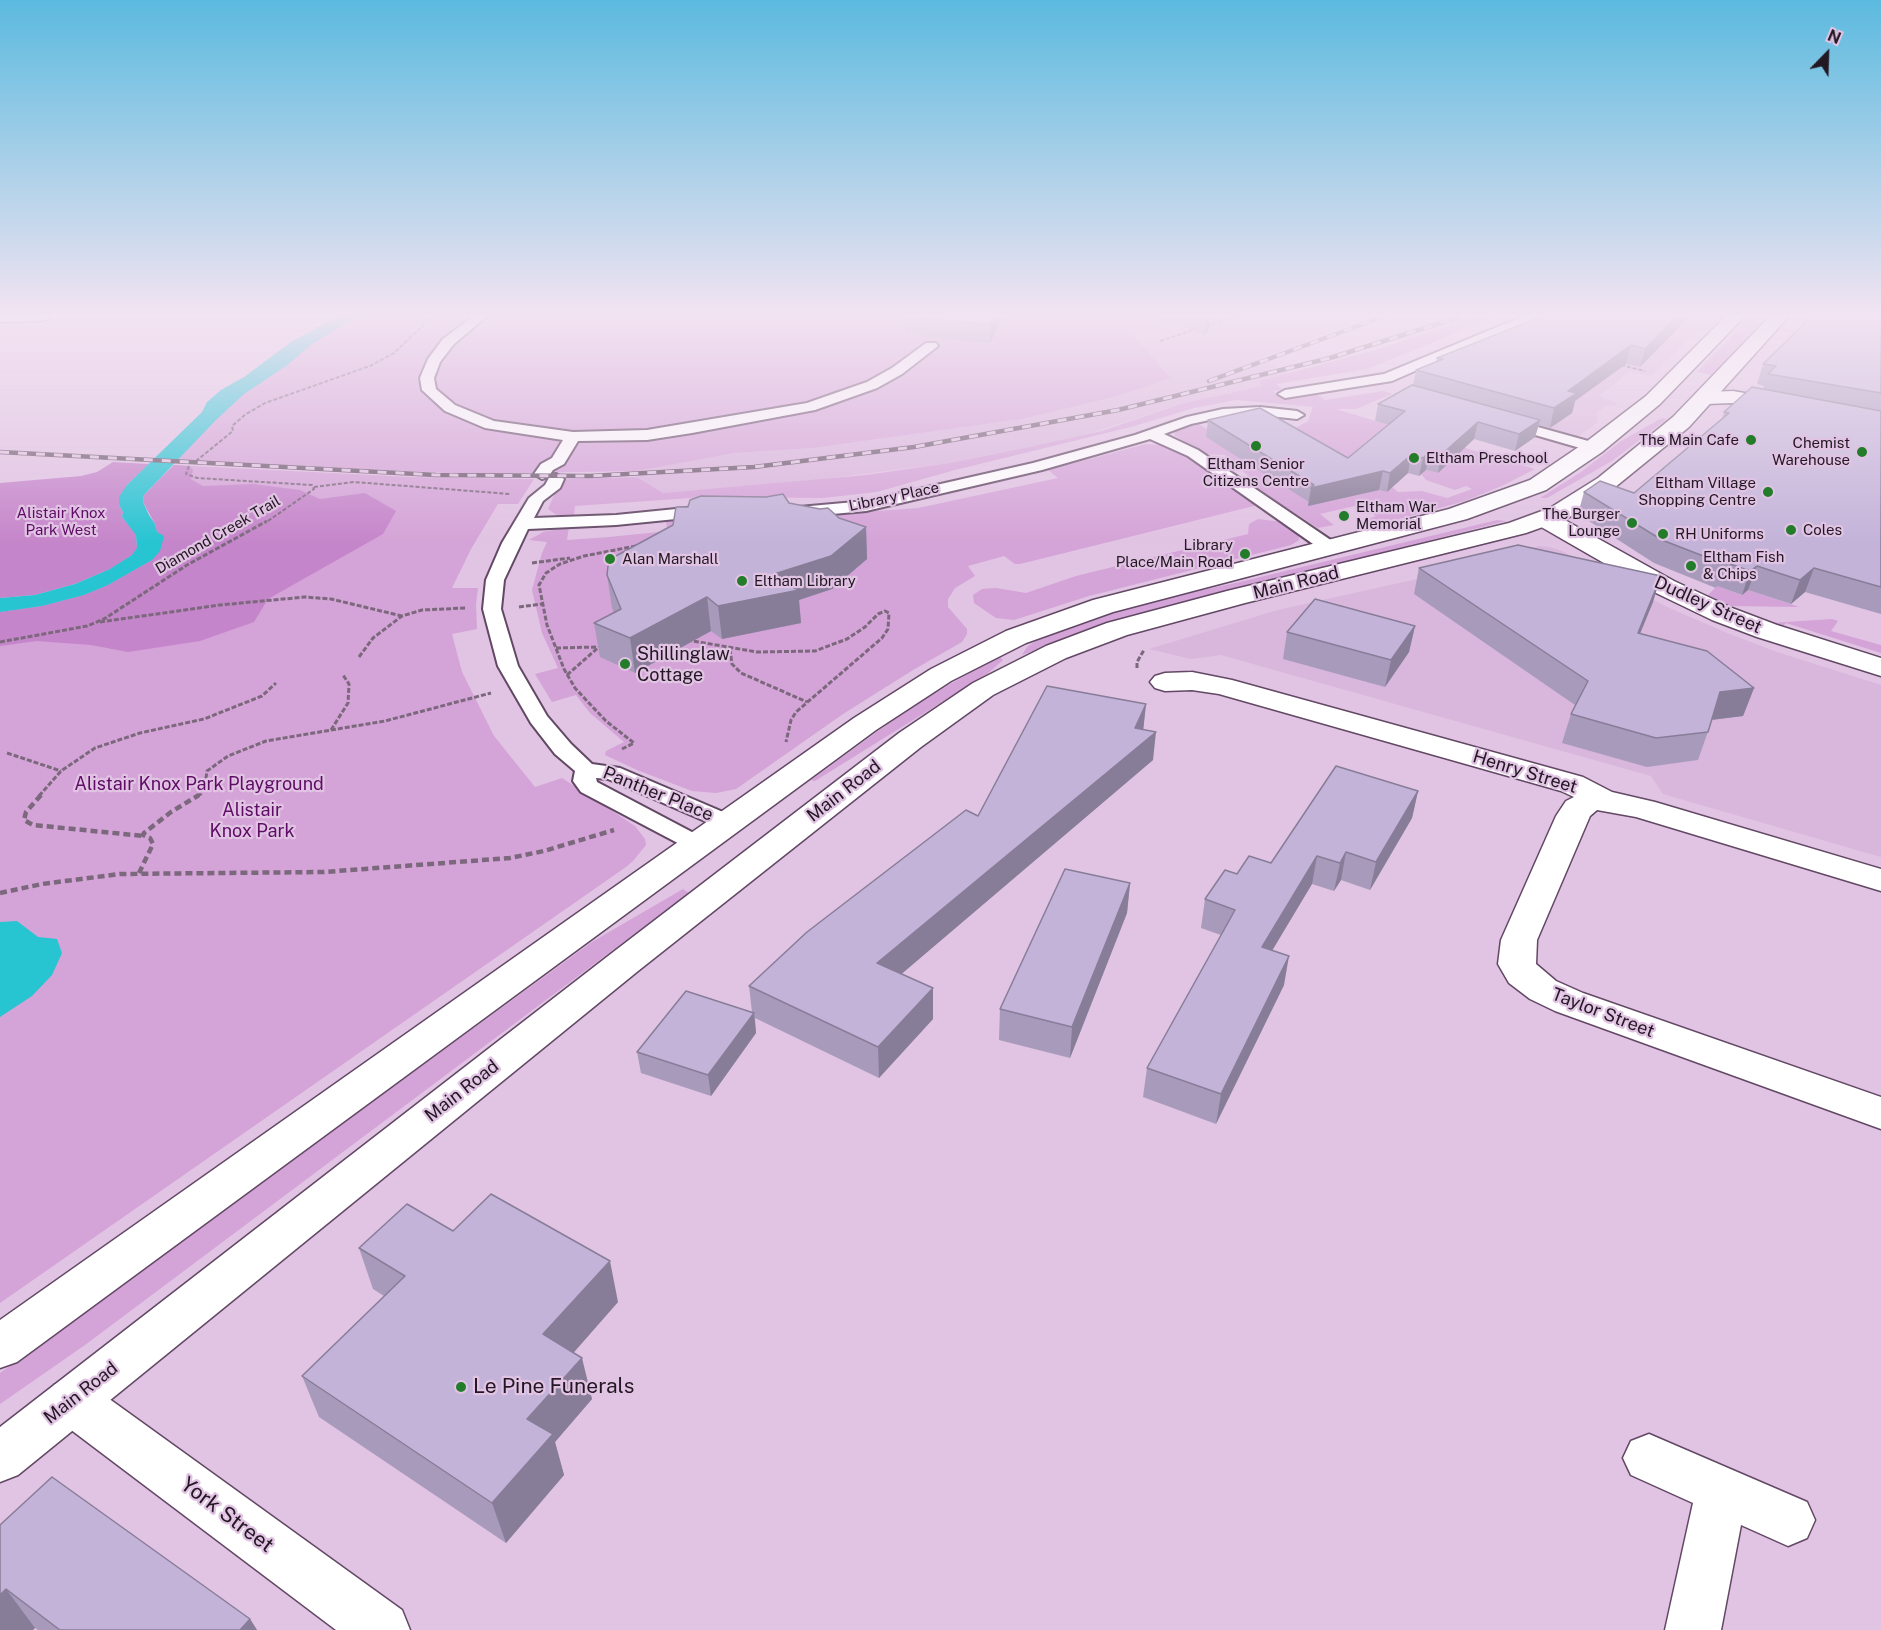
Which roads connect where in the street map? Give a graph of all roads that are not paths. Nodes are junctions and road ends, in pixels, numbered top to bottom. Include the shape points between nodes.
1 (430, 391) edge
2 (858, 391) edge
3 (1305, 391) edge
4 (1396, 391) edge
5 (1661, 391) edge
6 (1701, 391) edge
7 (1399, 392) edge
8 (1711, 393) junction
9 (1285, 394) dead end
10 (1804, 407) edge
11 (1297, 415) dead end
12 (1497, 420) edge
13 (1151, 434) junction
14 (573, 437) junction
15 (1594, 447) junction
16 (1506, 498) junction
17 (720, 510) edge
18 (779, 512) edge
19 (1545, 519) junction
20 (522, 524) junction
21 (1329, 547) junction
22 (1016, 637) junction
23 (1881, 667) edge
24 (1008, 675) junction
25 (1165, 682) dead end
26 (586, 770) junction
27 (1601, 800) junction
28 (729, 823) junction
29 (699, 845) junction
30 (761, 856) junction
31 (1881, 880) edge
32 (1881, 1113) edge
33 (0, 1347) edge
34 (72, 1401) junction
35 (0, 1458) edge
36 (1649, 1458) dead end
37 (1722, 1490) junction
38 (1788, 1520) dead end
39 (382, 1630) edge
40 (1694, 1630) edge

1 - 14 lane via 450,408 490,425
2 - 14 lane via 810,407 692,429
3 - 9 lane
4 - 7 lane
5 - 15 main road, Main Road
6 - 8 main road
8 - 10 main road
8 - 19 main road, Main Road via 1606,483
11 - 13 lane, Library Place via 1231,412
12 - 15 lane
13 - 18 lane, Library Place via 1048,465 886,502
13 - 21 lane via 1193,453
14 - 20 lane, Panther Place
15 - 16 main road, Main Road via 1548,479
16 - 19 main road, Dudley Street
16 - 21 main road, Main Road
17 - 20 lane
19 - 23 main road, Dudley Street via 1717,612
19 - 24 main road, Main Road via 1140,622 1065,648
20 - 26 lane, Panther Place via 495,580 492,609 501,646 518,686 551,735
21 - 22 main road, Main Road via 1113,603
22 - 24 main road
22 - 28 main road, Main Road via 962,663 903,699
24 - 30 main road, Main Road via 910,740
25 - 27 main road, Henry Street via 1222,686 1572,784
26 - 28 lane, Panther Place via 612,773
26 - 29 lane, Panther Place via 584,781 589,787
27 - 31 main road, Henry Street
27 - 32 main road, Taylor Street via 1588,802 1573,816 1520,940 1517,964 1522,974 1569,1002
28 - 29 main road, Main Road
28 - 30 main road via 752,838
29 - 30 main road
29 - 33 main road, Main Road
30 - 34 main road, Main Road
34 - 35 main road, Main Road
34 - 39 main road, York Street
36 - 37 main road
37 - 38 main road
37 - 40 main road

